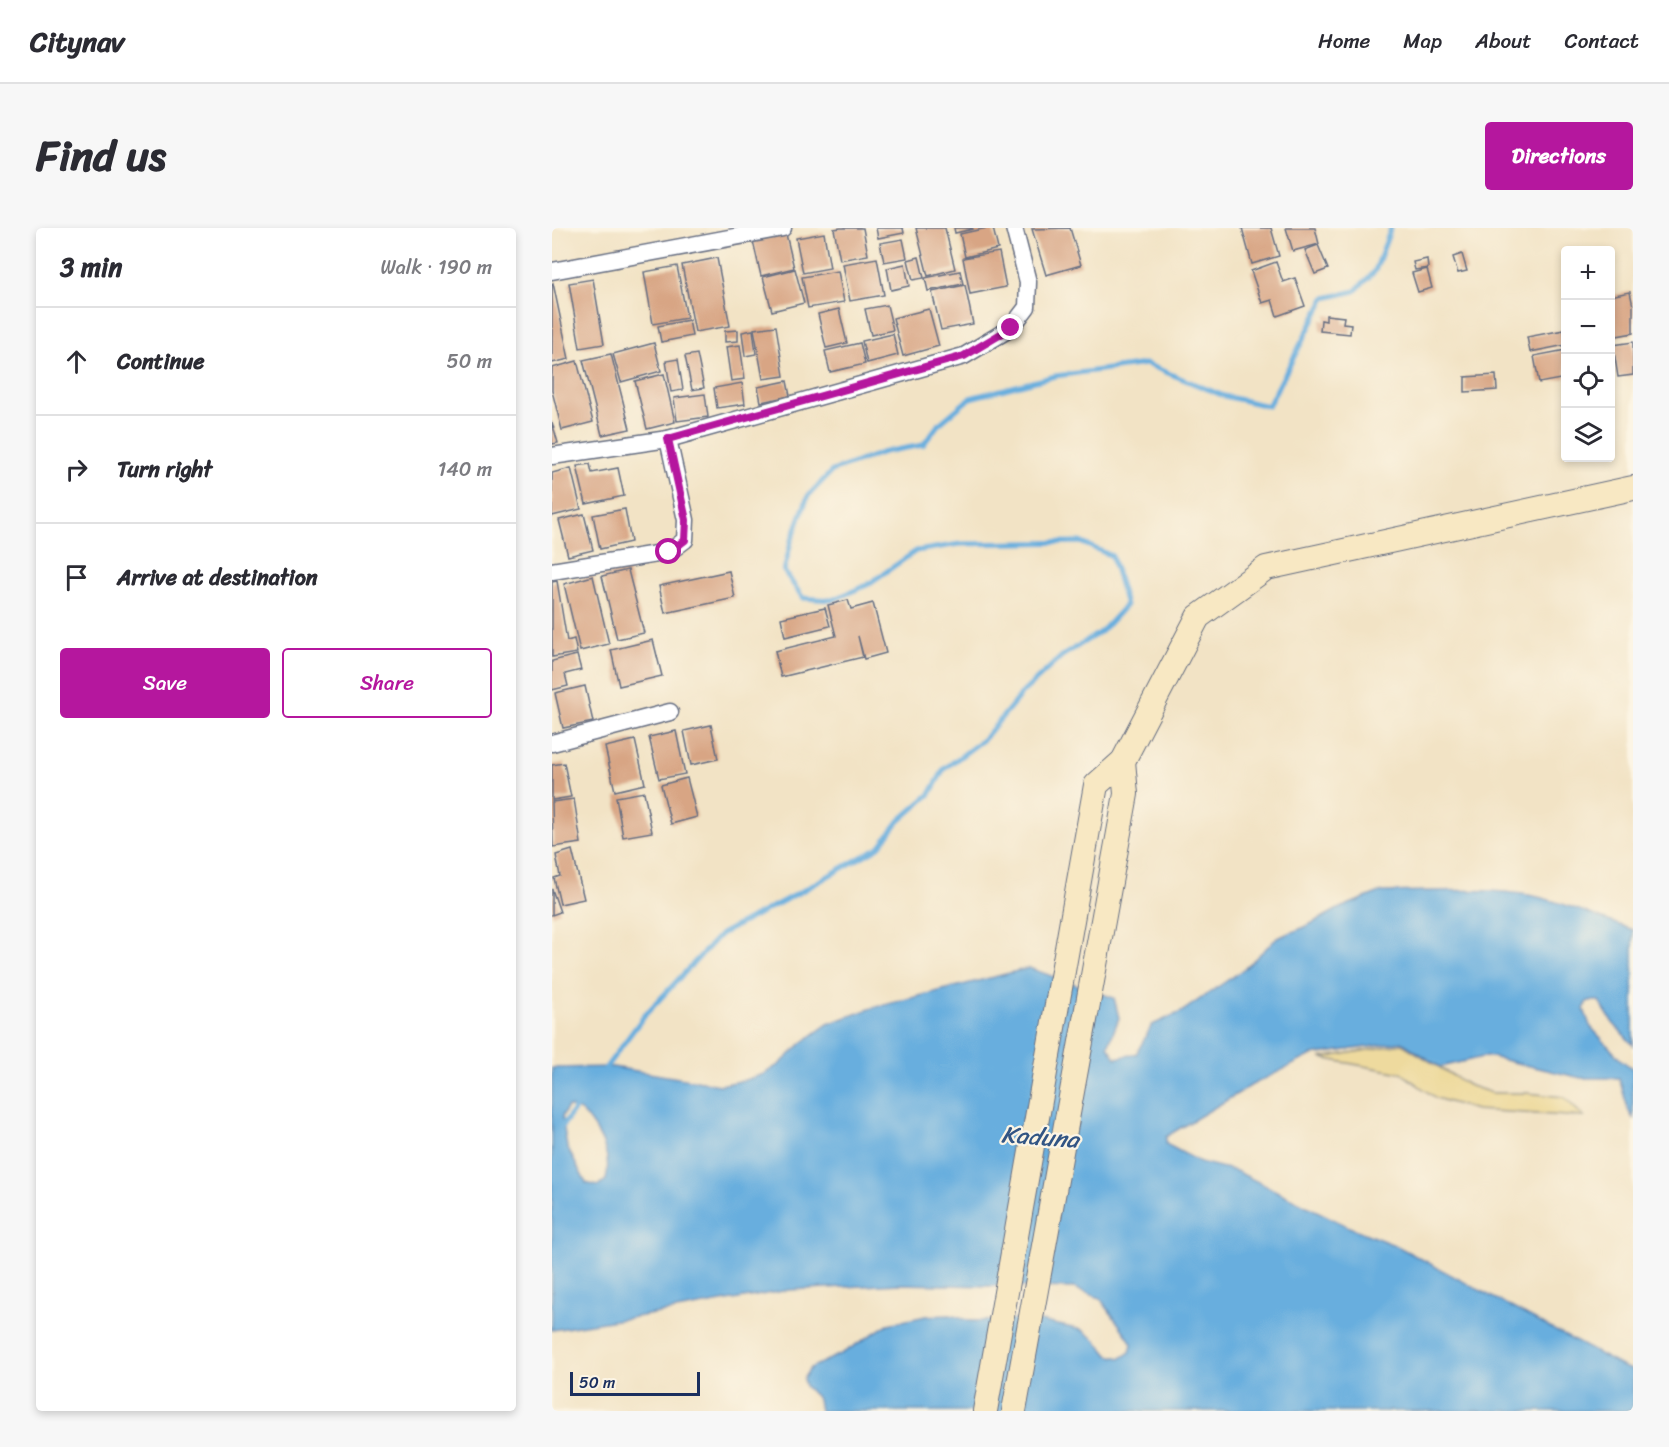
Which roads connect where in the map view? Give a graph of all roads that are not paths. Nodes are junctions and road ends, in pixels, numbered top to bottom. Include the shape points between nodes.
1 (783, 228) edge
2 (1014, 228) edge
3 (552, 271) edge
4 (668, 439) junction
5 (552, 456) edge
6 (1633, 488) edge
7 (552, 571) edge
8 (670, 712) dead end
9 (552, 743) edge
10 (1123, 761) junction
11 (986, 1411) edge
12 (1014, 1411) edge

1 - 3 street
2 - 4 street via 1028,282 1027,307 1011,328 964,356
4 - 5 street
4 - 7 street via 686,520 685,540 669,552
6 - 10 street via 1266,568 1198,617
8 - 9 street
10 - 11 street via 1096,785
10 - 12 street via 1126,794

